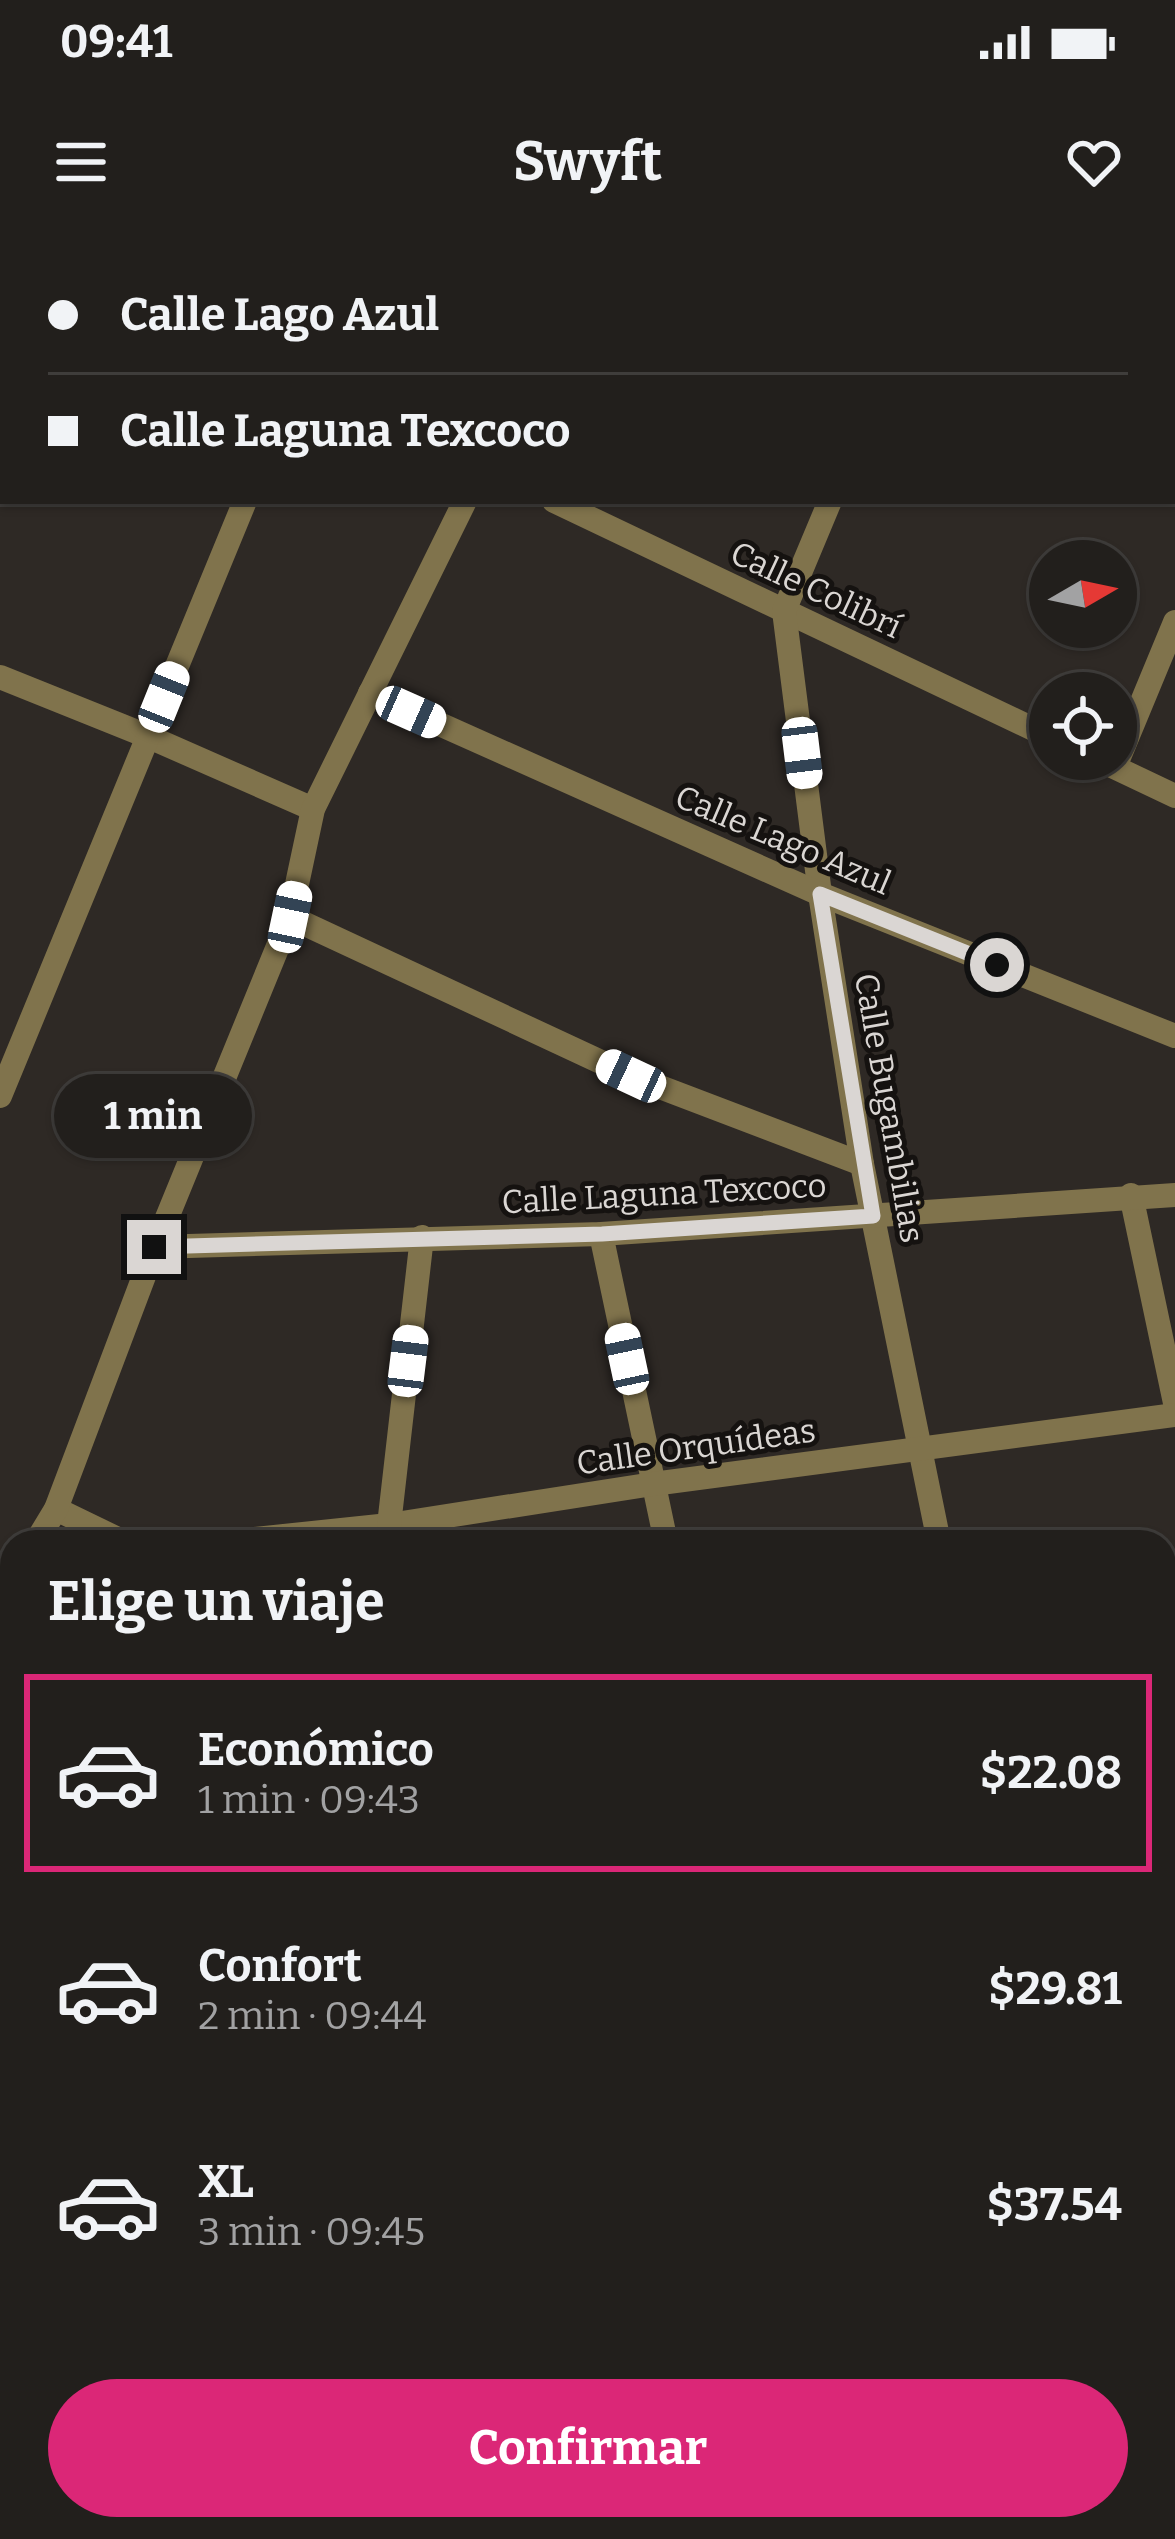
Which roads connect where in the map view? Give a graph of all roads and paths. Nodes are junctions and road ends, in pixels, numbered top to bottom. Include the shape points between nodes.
1 (244, 504) edge
2 (464, 504) edge
3 (560, 504) edge
4 (829, 504) edge
5 (784, 611) junction
6 (1175, 622) edge
7 (0, 676) edge
8 (370, 693) junction
9 (1137, 700) edge
10 (1029, 727) edge
11 (147, 736) junction
12 (1137, 778) edge
13 (1175, 796) edge
14 (313, 809) junction
15 (820, 894) junction
16 (290, 917) junction
17 (1175, 1036) edge
18 (0, 1096) edge
19 (862, 1164) junction
20 (1132, 1195) junction
21 (1175, 1195) edge
22 (873, 1216) junction
23 (602, 1234) junction
24 (422, 1238) junction
25 (154, 1247) junction
26 (1175, 1403) edge
27 (1175, 1414) edge
28 (920, 1450) junction
29 (653, 1484) junction
30 (56, 1509) junction
31 (43, 1530) edge
32 (99, 1530) edge
33 (391, 1530) edge
34 (412, 1530) edge
35 (663, 1530) edge
36 (937, 1530) edge

1 - 11 street
2 - 8 street
3 - 5 street, Calle Colibrí
4 - 5 street
5 - 10 street, Calle Colibrí
5 - 15 street, Calle Bugambilias
6 - 9 street
7 - 11 street
8 - 14 street
8 - 15 street, Calle Lago Azul
11 - 14 street
11 - 18 street
12 - 13 street
14 - 16 street
15 - 17 street, Calle Lago Azul
15 - 19 street, Calle Bugambilias
16 - 19 street via 631,1076
16 - 25 street
19 - 22 street, Calle Bugambilias
20 - 21 street, Calle Laguna Texcoco
20 - 22 street, Calle Laguna Texcoco
20 - 26 street
22 - 23 street, Calle Laguna Texcoco
22 - 28 street, Calle Bugambilias
23 - 24 street, Calle Laguna Texcoco
23 - 29 street
24 - 25 street, Calle Laguna Texcoco
24 - 33 street
25 - 30 street
27 - 28 street, Calle Orquídeas
28 - 29 street, Calle Orquídeas
28 - 36 street, Calle Bugambilias
29 - 34 street, Calle Orquídeas
29 - 35 street
30 - 31 street
30 - 32 street

